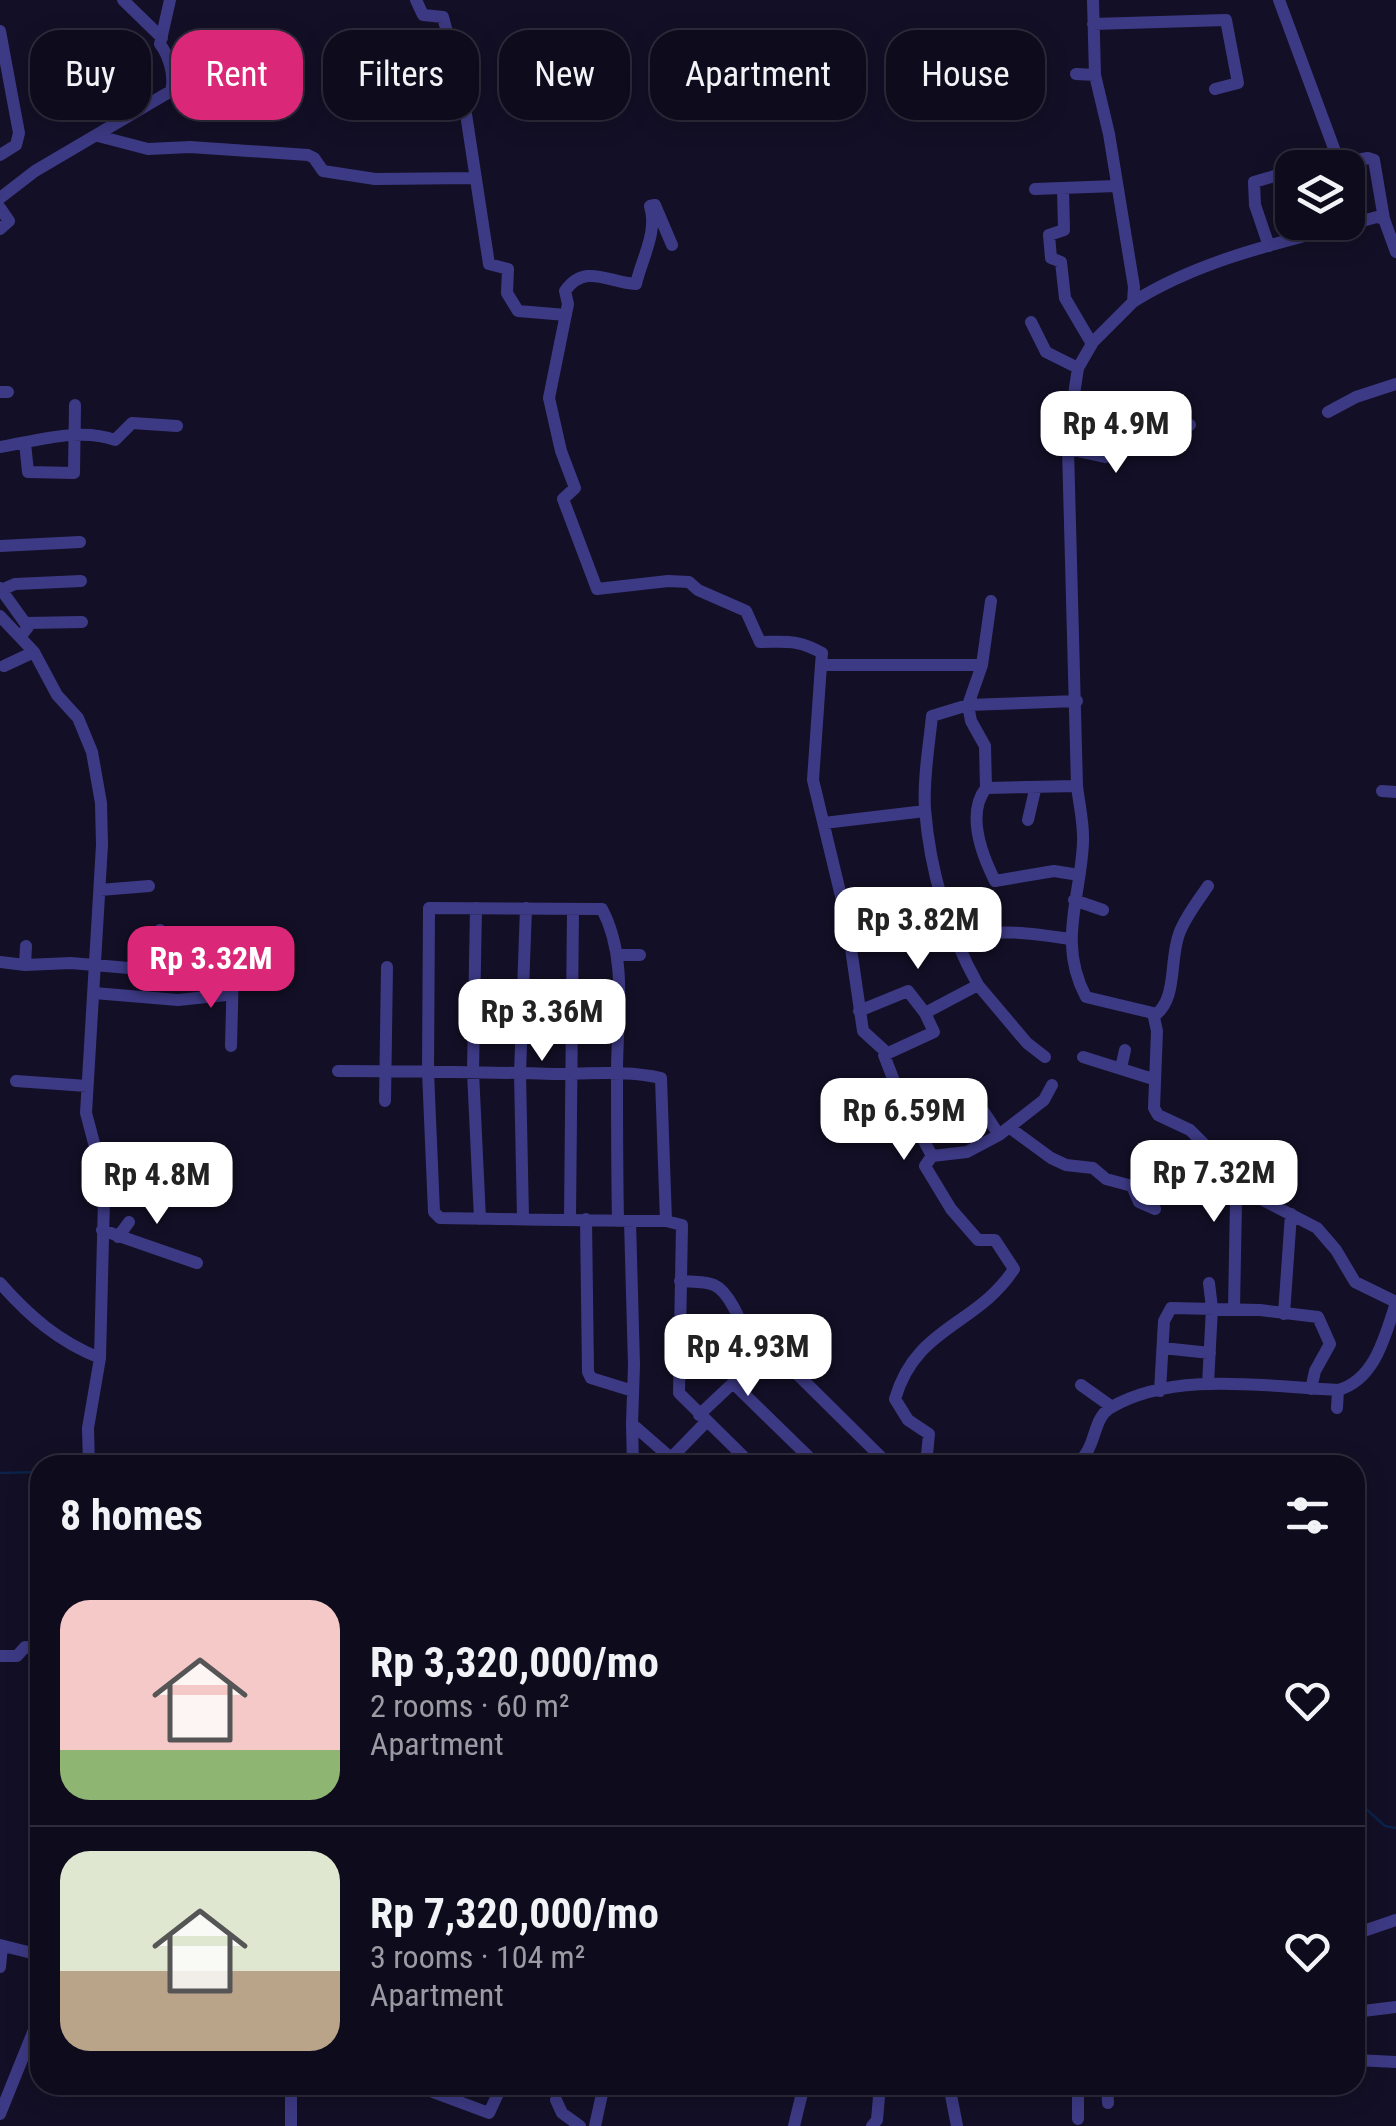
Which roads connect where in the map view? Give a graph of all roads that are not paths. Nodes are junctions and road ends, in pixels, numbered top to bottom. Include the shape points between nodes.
1 (123, 0) edge
2 (170, 0) edge
3 (416, 0) edge
4 (1093, 0) edge
5 (1279, 0) edge
6 (1093, 24) junction
7 (0, 31) edge
8 (162, 38) junction
9 (1076, 74) dead end
10 (1095, 75) junction
11 (1215, 90) dead end
12 (98, 136) junction
13 (1334, 150) edge
14 (0, 154) edge
15 (1365, 160) edge
16 (1275, 176) edge
17 (476, 178) junction
18 (1116, 186) junction
19 (1063, 188) junction
20 (1034, 189) dead end
21 (0, 198) edge
22 (0, 208) edge
23 (1384, 219) junction
24 (0, 229) edge
25 (672, 244) dead end
26 (1270, 246) junction
27 (1396, 252) edge
28 (1134, 302) junction
29 (566, 315) junction
30 (1030, 322) dead end
31 (1092, 344) junction
32 (1078, 368) junction
33 (1396, 384) edge
34 (75, 405) dead end
35 (1328, 412) dead end
36 (1071, 423) junction
37 (1113, 425) junction
38 (1190, 425) dead end
39 (176, 426) dead end
40 (77, 436) junction
41 (25, 443) junction
42 (0, 447) edge
43 (1068, 449) junction
44 (80, 542) dead end
45 (0, 546) edge
46 (81, 581) dead end
47 (1, 589) edge
48 (990, 602) dead end
49 (0, 616) edge
50 (82, 622) dead end
51 (26, 623) junction
52 (20, 637) junction
53 (34, 652) junction
54 (821, 665) junction
55 (4, 666) dead end
56 (982, 666) junction
57 (1077, 701) junction
58 (968, 705) junction
59 (1077, 786) junction
60 (986, 788) junction
61 (1035, 790) junction
62 (926, 811) junction
63 (1028, 820) dead end
64 (824, 823) junction
65 (1079, 875) junction
66 (149, 886) dead end
67 (1208, 886) dead end
68 (100, 890) junction
69 (1074, 900) junction
70 (476, 908) junction
71 (526, 908) junction
72 (573, 909) junction
73 (1102, 910) dead end
74 (160, 930) dead end
75 (958, 939) junction
76 (1070, 939) junction
77 (26, 946) dead end
78 (618, 955) junction
79 (640, 956) dead end
80 (0, 962) edge
81 (26, 965) junction
82 (97, 966) junction
83 (386, 967) dead end
84 (163, 972) junction
85 (978, 985) junction
86 (94, 992) junction
87 (226, 995) dead end
88 (859, 1012) junction
89 (925, 1013) junction
90 (1154, 1016) junction
91 (231, 1046) dead end
92 (1125, 1050) dead end
93 (886, 1052) junction
94 (1045, 1057) dead end
95 (1083, 1057) dead end
96 (1121, 1068) junction
97 (338, 1070) dead end
98 (384, 1070) junction
99 (428, 1072) junction
100 (473, 1072) junction
101 (520, 1073) junction
102 (573, 1074) junction
103 (617, 1074) junction
104 (1153, 1079) junction
105 (16, 1082) dead end
106 (1052, 1085) dead end
107 (86, 1086) junction
108 (968, 1086) dead end
109 (386, 1100) dead end
110 (977, 1104) junction
111 (920, 1130) junction
112 (1004, 1131) junction
113 (932, 1156) junction
114 (136, 1165) dead end
115 (103, 1177) junction
116 (1258, 1197) junction
117 (1155, 1209) dead end
118 (1290, 1214) junction
119 (523, 1218) junction
120 (570, 1218) junction
121 (480, 1219) junction
122 (586, 1219) junction
123 (624, 1221) junction
124 (129, 1222) dead end
125 (666, 1222) junction
126 (102, 1230) junction
127 (118, 1238) junction
128 (198, 1263) dead end
129 (680, 1281) junction
130 (0, 1283) edge
131 (1208, 1284) dead end
132 (1396, 1302) edge
133 (1212, 1308) junction
134 (1234, 1309) junction
135 (1284, 1314) junction
136 (744, 1335) junction
137 (1163, 1348) junction
138 (1210, 1352) junction
139 (100, 1358) junction
140 (733, 1383) junction
141 (1208, 1384) junction
142 (1081, 1385) dead end
143 (1311, 1389) junction
144 (1160, 1390) junction
145 (1338, 1390) junction
146 (633, 1391) junction
147 (1112, 1407) junction
148 (1337, 1408) dead end
149 (703, 1418) junction
150 (632, 1424) junction
151 (89, 1455) edge
152 (633, 1455) edge
153 (668, 1455) edge
154 (679, 1455) edge
155 (742, 1455) edge
156 (807, 1455) edge
157 (879, 1455) edge
158 (927, 1455) edge
159 (1087, 1455) edge
160 (30, 1648) edge
161 (0, 1656) edge
162 (1396, 1920) edge
163 (1365, 1931) edge
164 (1, 1946) edge
165 (30, 1953) edge
166 (0, 1967) edge
167 (1396, 2007) edge
168 (1365, 2011) edge
169 (30, 2039) edge
170 (1365, 2060) edge
171 (1396, 2062) edge
172 (291, 2095) edge
173 (443, 2095) edge
174 (497, 2095) edge
175 (602, 2095) edge
176 (802, 2095) edge
177 (879, 2095) edge
178 (950, 2095) edge
179 (1078, 2095) edge
180 (1108, 2095) edge
181 (556, 2100) dead end
182 (1108, 2103) dead end
183 (0, 2114) edge
184 (1078, 2119) dead end
185 (291, 2126) edge
186 (580, 2126) edge
187 (595, 2126) edge
188 (794, 2126) edge
189 (872, 2126) edge
190 (957, 2126) edge

1 - 8 street
2 - 8 street
3 - 17 street via 423,15 443,17
4 - 6 street
5 - 13 street
6 - 10 street
6 - 11 street via 1226,20 1238,83
7 - 14 street via 18,133 16,145
8 - 12 street via 171,91
9 - 10 street
10 - 18 street
12 - 17 street via 148,149 308,156 323,172 372,179
12 - 21 street
15 - 23 street via 1374,160
16 - 26 street via 1254,182 1254,205
17 - 29 street via 490,264 508,270 507,294 516,309
18 - 19 street
18 - 28 street
19 - 20 street
19 - 31 street via 1064,230 1049,235 1048,252 1061,262 1065,298
22 - 24 street via 9,221
23 - 26 street
23 - 27 street
25 - 29 street via 650,206 650,238 636,284 577,277 564,291
26 - 28 street
28 - 31 street
29 - 54 street via 549,398 575,488 564,500 597,589 689,582 746,610 760,642 793,640 818,649
30 - 32 street via 1046,352
31 - 32 street
32 - 36 street
33 - 35 street
34 - 40 street
36 - 37 street
36 - 43 street
37 - 38 street
37 - 43 street via 1105,457
39 - 40 street via 132,422 115,440
40 - 41 street
40 - 41 street via 73,474 28,472
41 - 42 street
43 - 57 street
44 - 45 street
46 - 47 street
47 - 51 street
48 - 56 street
49 - 52 street
50 - 51 street
51 - 52 street
52 - 53 street
53 - 55 street
53 - 68 street via 92,752 101,804
54 - 56 street
54 - 64 street via 813,777
56 - 58 street
57 - 58 street
57 - 59 street
58 - 60 street via 985,746
58 - 62 street via 932,716
59 - 61 street
59 - 65 street
60 - 61 street
60 - 65 street via 977,830 995,882 1054,871
61 - 63 street
62 - 64 street
62 - 75 street via 931,864
64 - 88 street via 848,922
65 - 69 street
66 - 68 street
67 - 90 street via 1181,929 1168,1001
68 - 82 street
69 - 73 street
69 - 76 street
70 - 71 street
70 - 99 street via 429,908
70 - 100 street
71 - 72 street
71 - 101 street
72 - 78 street via 602,909
72 - 102 street
74 - 84 street
75 - 76 street via 994,931
75 - 85 street
76 - 90 street via 1086,997
77 - 81 street
78 - 79 street
78 - 103 street
80 - 81 street
81 - 82 street
82 - 84 street
82 - 86 street
83 - 98 street
84 - 91 street via 232,968
85 - 89 street
85 - 94 street
86 - 87 street via 178,1000
86 - 107 street
88 - 89 street via 908,991
88 - 93 street via 864,1032
89 - 93 street via 934,1032
90 - 104 street via 1159,1054
92 - 96 street
93 - 111 street
95 - 96 street
96 - 104 street
97 - 98 street
98 - 99 street
98 - 109 street
99 - 100 street
99 - 121 street via 434,1212 440,1218
100 - 101 street
100 - 121 street
101 - 102 street
101 - 119 street
102 - 103 street
102 - 120 street
103 - 123 street
103 - 125 street via 663,1081
104 - 116 street via 1158,1115 1190,1130
105 - 107 street
106 - 112 street via 1044,1100
107 - 115 street
108 - 110 street
110 - 111 street
110 - 112 street
111 - 113 street
112 - 113 street via 967,1152
112 - 117 street via 1051,1158 1132,1186 1139,1202
113 - 158 street via 926,1166 951,1209 978,1240 994,1240 1014,1270 988,1302 936,1335 908,1365 896,1399 908,1420 928,1432
114 - 115 street
115 - 126 street
116 - 118 street
116 - 134 street via 1236,1201
118 - 132 street via 1323,1234 1356,1282
118 - 135 street
119 - 120 street
119 - 121 street
120 - 122 street
122 - 123 street
122 - 146 street via 588,1372
123 - 125 street
123 - 146 street
124 - 127 street
125 - 129 street via 682,1225
126 - 127 street
126 - 139 street
127 - 128 street
129 - 136 street via 716,1286
129 - 149 street via 679,1393
130 - 139 street via 34,1320
131 - 133 street
132 - 145 street via 1365,1374
133 - 134 street
133 - 137 street via 1169,1309
133 - 138 street
134 - 135 street
135 - 143 street via 1322,1321 1329,1348
136 - 140 street
136 - 157 street via 792,1369
137 - 138 street
137 - 144 street
138 - 141 street
139 - 151 street
140 - 149 street
140 - 156 street
141 - 143 street
141 - 144 street
142 - 147 street
143 - 145 street
144 - 147 street
145 - 148 street
146 - 150 street
147 - 159 street via 1102,1415
149 - 154 street
149 - 155 street
150 - 152 street
150 - 153 street
160 - 161 street
162 - 163 street
164 - 165 street
164 - 166 street
167 - 168 street
169 - 183 street
170 - 171 street
172 - 185 street
173 - 174 street via 489,2113
175 - 187 street
176 - 188 street
177 - 189 street
178 - 190 street
179 - 184 street
180 - 182 street
181 - 186 street

